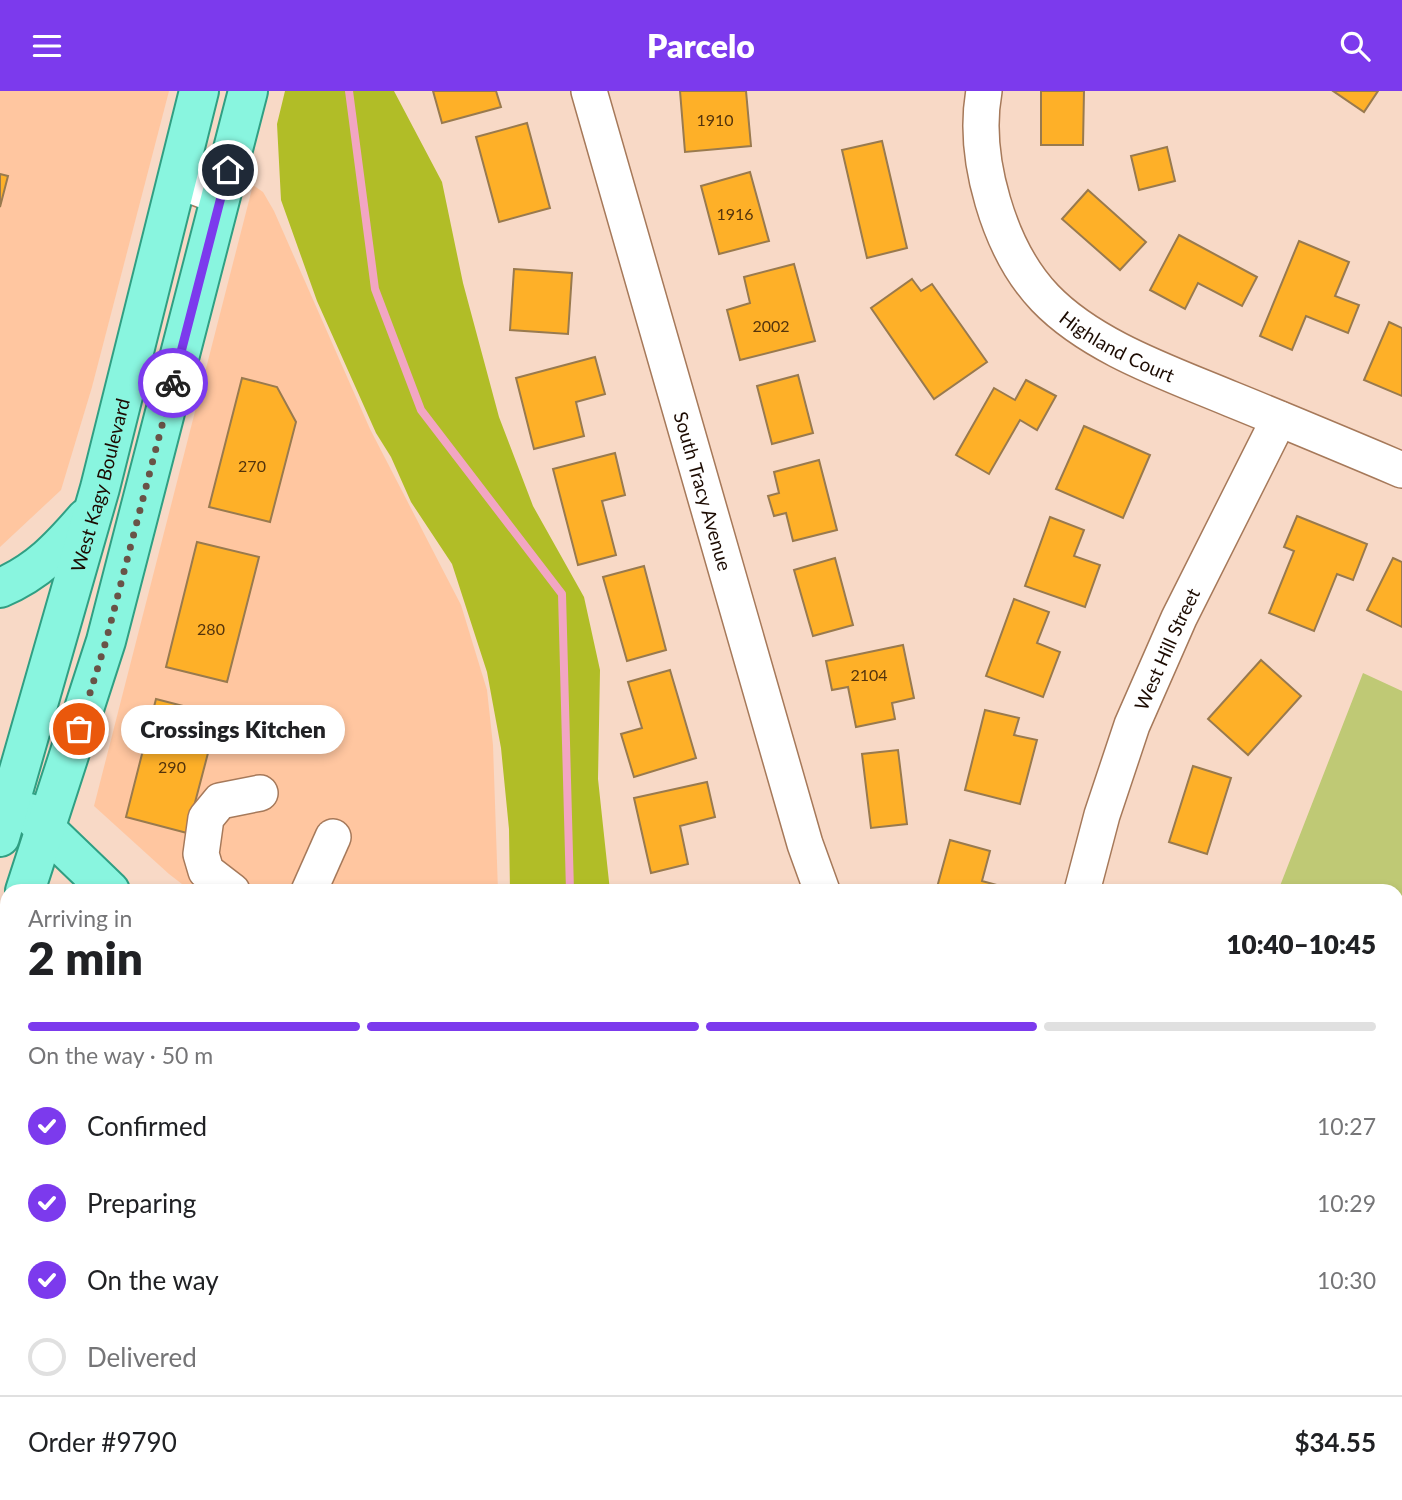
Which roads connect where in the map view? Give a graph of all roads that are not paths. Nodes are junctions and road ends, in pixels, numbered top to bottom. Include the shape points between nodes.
1 (199, 91) edge
2 (247, 91) edge
3 (589, 91) edge
4 (984, 91) edge
5 (176, 180) junction
6 (221, 197) junction
7 (1279, 419) junction
8 (1402, 470) edge
9 (94, 508) junction
10 (0, 588) edge
11 (6, 791) edge
12 (260, 793) dead end
13 (46, 830) junction
14 (0, 837) edge
15 (333, 837) dead end
16 (28, 884) edge
17 (103, 884) edge
18 (223, 884) edge
19 (312, 884) edge
20 (820, 884) edge
21 (1084, 884) edge

1 - 5 main road, West Kagy Boulevard
2 - 6 main road
3 - 20 street, South Tracy Avenue
4 - 7 street, Highland Court via 981,128 993,201 1014,255 1046,300 1092,335
5 - 6 street
5 - 9 main road, West Kagy Boulevard
6 - 13 main road via 106,641
7 - 8 street, Highland Court
7 - 21 street, West Hill Street via 1179,618 1132,725
9 - 10 main road via 55,554
9 - 11 main road, West Kagy Boulevard
11 - 13 main road
11 - 14 main road, West Kagy Boulevard
12 - 18 street via 220,801 206,818 201,854 206,871
13 - 16 main road
13 - 17 main road
15 - 19 street

